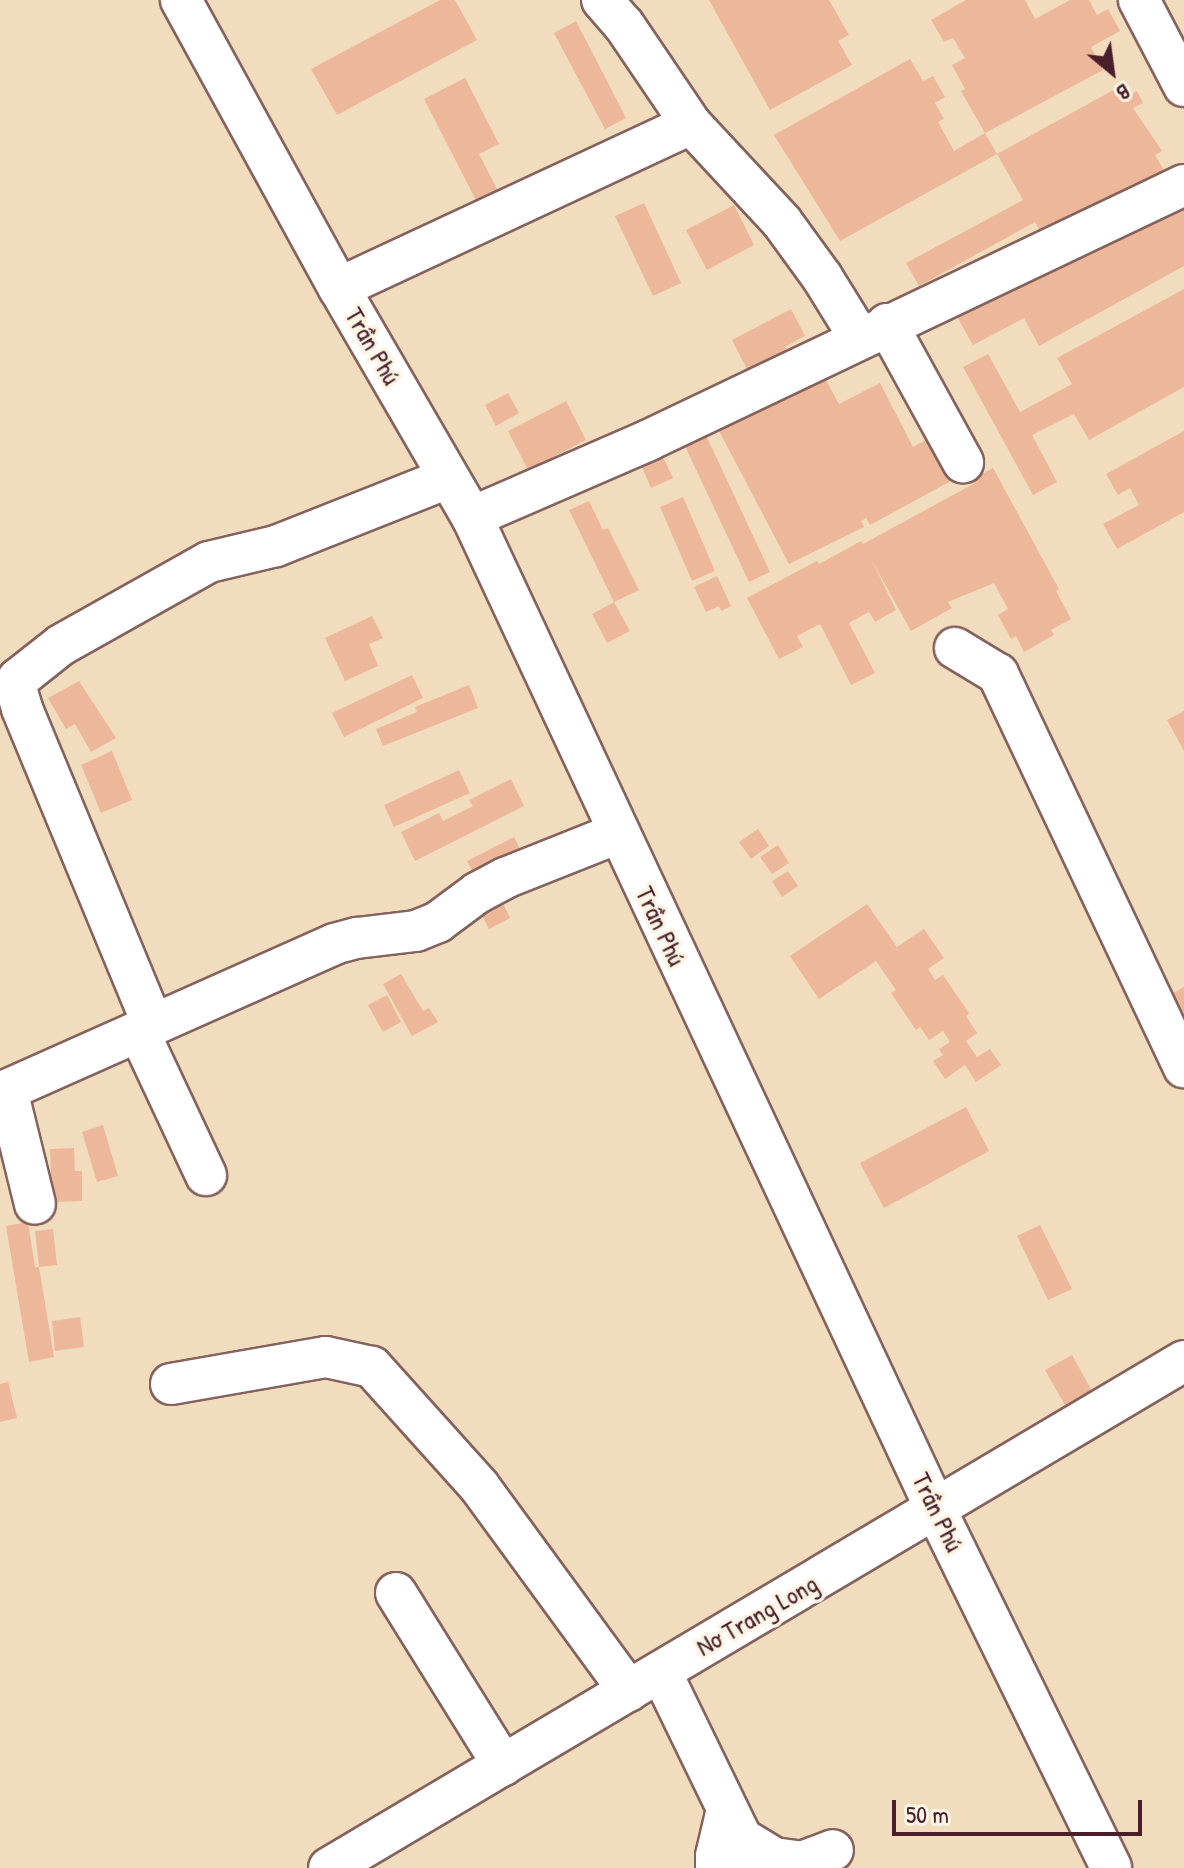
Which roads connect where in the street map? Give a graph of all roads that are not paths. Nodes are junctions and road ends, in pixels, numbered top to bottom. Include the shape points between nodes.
1 (181, 0) edge
2 (602, 0) edge
3 (1139, 0) edge
4 (1184, 86) edge
5 (691, 124) junction
6 (1184, 185) edge
7 (339, 288) junction
8 (873, 331) junction
9 (963, 462) dead end
10 (448, 478) junction
11 (472, 517) junction
12 (955, 648) dead end
13 (618, 833) junction
14 (146, 1028) junction
15 (1184, 1067) edge
16 (3, 1091) edge
17 (206, 1175) dead end
18 (35, 1204) dead end
19 (1184, 1361) edge
20 (171, 1384) dead end
21 (936, 1510) junction
22 (396, 1593) dead end
23 (645, 1681) junction
24 (503, 1765) junction
25 (735, 1846) edge
26 (833, 1850) dead end
27 (329, 1868) edge
28 (1111, 1868) edge

1 - 7 street, Trần Phú
2 - 5 street
3 - 4 street
5 - 7 street
5 - 8 street
6 - 8 street
7 - 10 street, Trần Phú
8 - 9 street
8 - 11 street via 649,440
10 - 11 street, Trần Phú
10 - 14 street via 276,546 209,562 61,645 18,679 22,708
11 - 13 street, Trần Phú
12 - 15 street via 998,674
13 - 14 street via 505,878 438,922 416,931 334,944
13 - 21 street, Trần Phú
14 - 16 street
14 - 17 street
16 - 18 street
19 - 21 street, Nơ Trang Long
20 - 23 street via 326,1357 372,1367
21 - 23 street, Nơ Trang Long
21 - 28 street, Trần Phú
22 - 24 street
23 - 24 street, Nơ Trang Long
23 - 25 street
24 - 27 street, Nơ Trang Long
25 - 26 street via 802,1862

